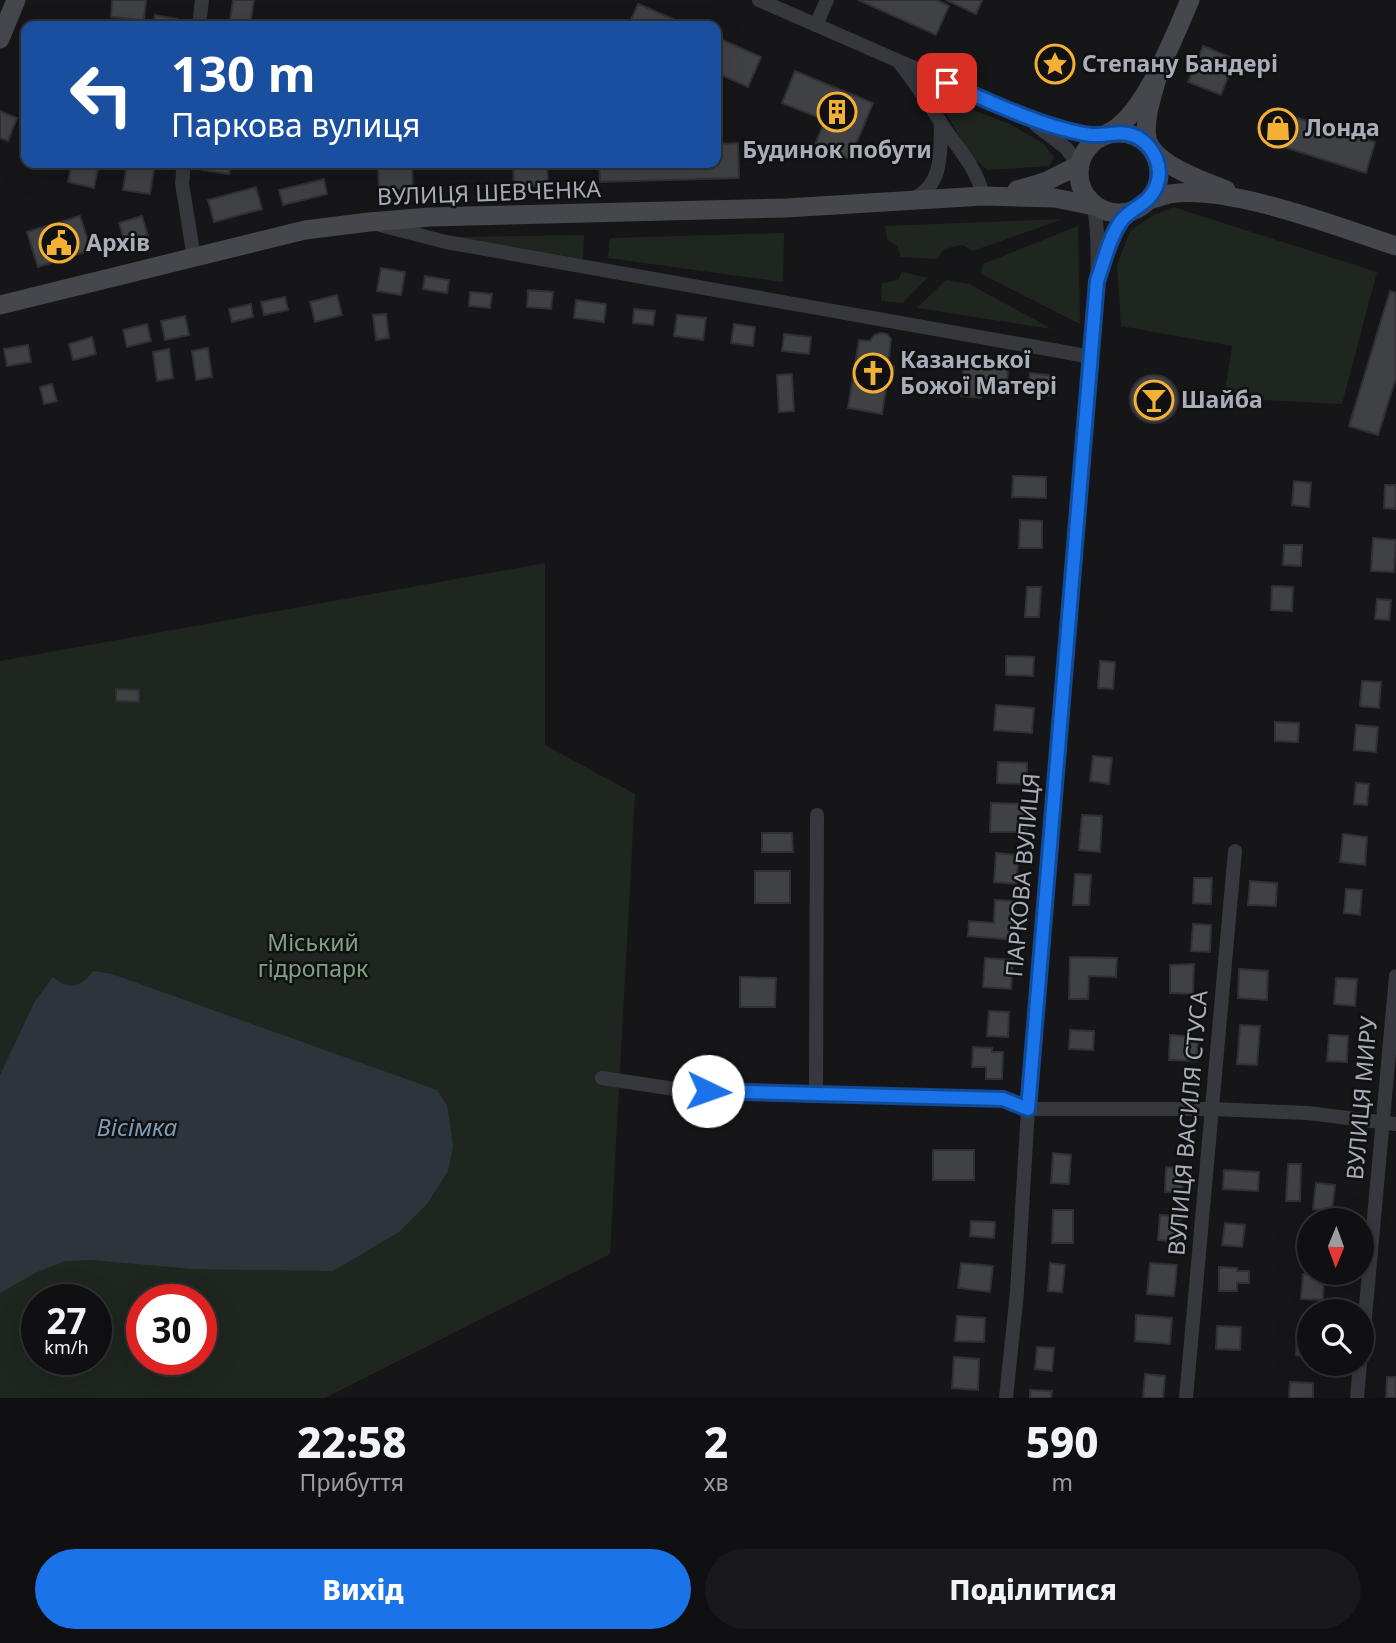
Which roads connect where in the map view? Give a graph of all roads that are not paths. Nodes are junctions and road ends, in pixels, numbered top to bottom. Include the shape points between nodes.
1 (16, 0) edge
2 (202, 0) edge
3 (760, 0) edge
4 (827, 0) edge
5 (1191, 0) edge
6 (200, 21) edge
7 (816, 25) junction
8 (0, 39) edge
9 (898, 62) junction
10 (1161, 64) junction
11 (1020, 114) junction
12 (941, 122) junction
13 (1103, 135) junction
14 (1152, 150) junction
15 (1079, 165) junction
16 (184, 168) edge
17 (986, 196) junction
18 (906, 202) junction
19 (1252, 202) junction
20 (1094, 206) junction
21 (1141, 206) junction
22 (369, 222) junction
23 (1396, 246) edge
24 (194, 258) junction
25 (1097, 281) junction
26 (0, 305) edge
27 (1092, 357) junction
28 (817, 815) dead end
29 (1235, 851) dead end
30 (1396, 976) edge
31 (602, 1078) dead end
32 (816, 1096) junction
33 (1028, 1109) junction
34 (1212, 1109) junction
35 (1389, 1123) edge
36 (1368, 1299) edge
37 (1359, 1376) edge
38 (1006, 1398) edge
39 (1186, 1398) edge
40 (1357, 1398) edge

1 - 8 main road
2 - 6 street
3 - 7 street
4 - 7 street
5 - 10 main road
7 - 9 street
9 - 11 street
9 - 12 street
10 - 13 main road via 1128,119
10 - 14 main road via 1147,124
11 - 13 street via 1056,127
11 - 15 street via 1066,148
12 - 17 street
12 - 18 street via 937,174 927,192
13 - 14 main road via 1134,136
13 - 15 main road via 1088,146
14 - 19 main road via 1177,169
14 - 21 main road via 1159,176 1154,193
15 - 17 main road, ВУЛИЦЯ ШЕВЧЕНКА via 1045,182
15 - 20 main road via 1080,186
16 - 24 street
17 - 18 main road, ВУЛИЦЯ ШЕВЧЕНКА
17 - 20 main road, ВУЛИЦЯ ШЕВЧЕНКА via 1055,198
18 - 22 main road, ВУЛИЦЯ ШЕВЧЕНКА
19 - 21 main road via 1171,194
19 - 23 main road
20 - 21 main road via 1118,214
20 - 25 street
21 - 25 street via 1122,220
22 - 24 main road, ВУЛИЦЯ ШЕВЧЕНКА via 305,230
22 - 27 street via 446,242
24 - 26 main road, ВУЛИЦЯ ШЕВЧЕНКА
25 - 27 street, ПАРКОВА ВУЛИЦЯ
27 - 33 street, ПАРКОВА ВУЛИЦЯ
28 - 32 street
29 - 34 street, ВУЛИЦЯ ВАСИЛЯ СТУСА
30 - 35 street, ВУЛИЦЯ МИРУ
31 - 32 street via 681,1090
32 - 33 street via 1003,1099
33 - 34 street
33 - 38 street, ПАРКОВА ВУЛИЦЯ
34 - 35 street via 1308,1113
34 - 39 street, ВУЛИЦЯ ВАСИЛЯ СТУСА
35 - 36 street, ВУЛИЦЯ МИРУ
37 - 40 street

